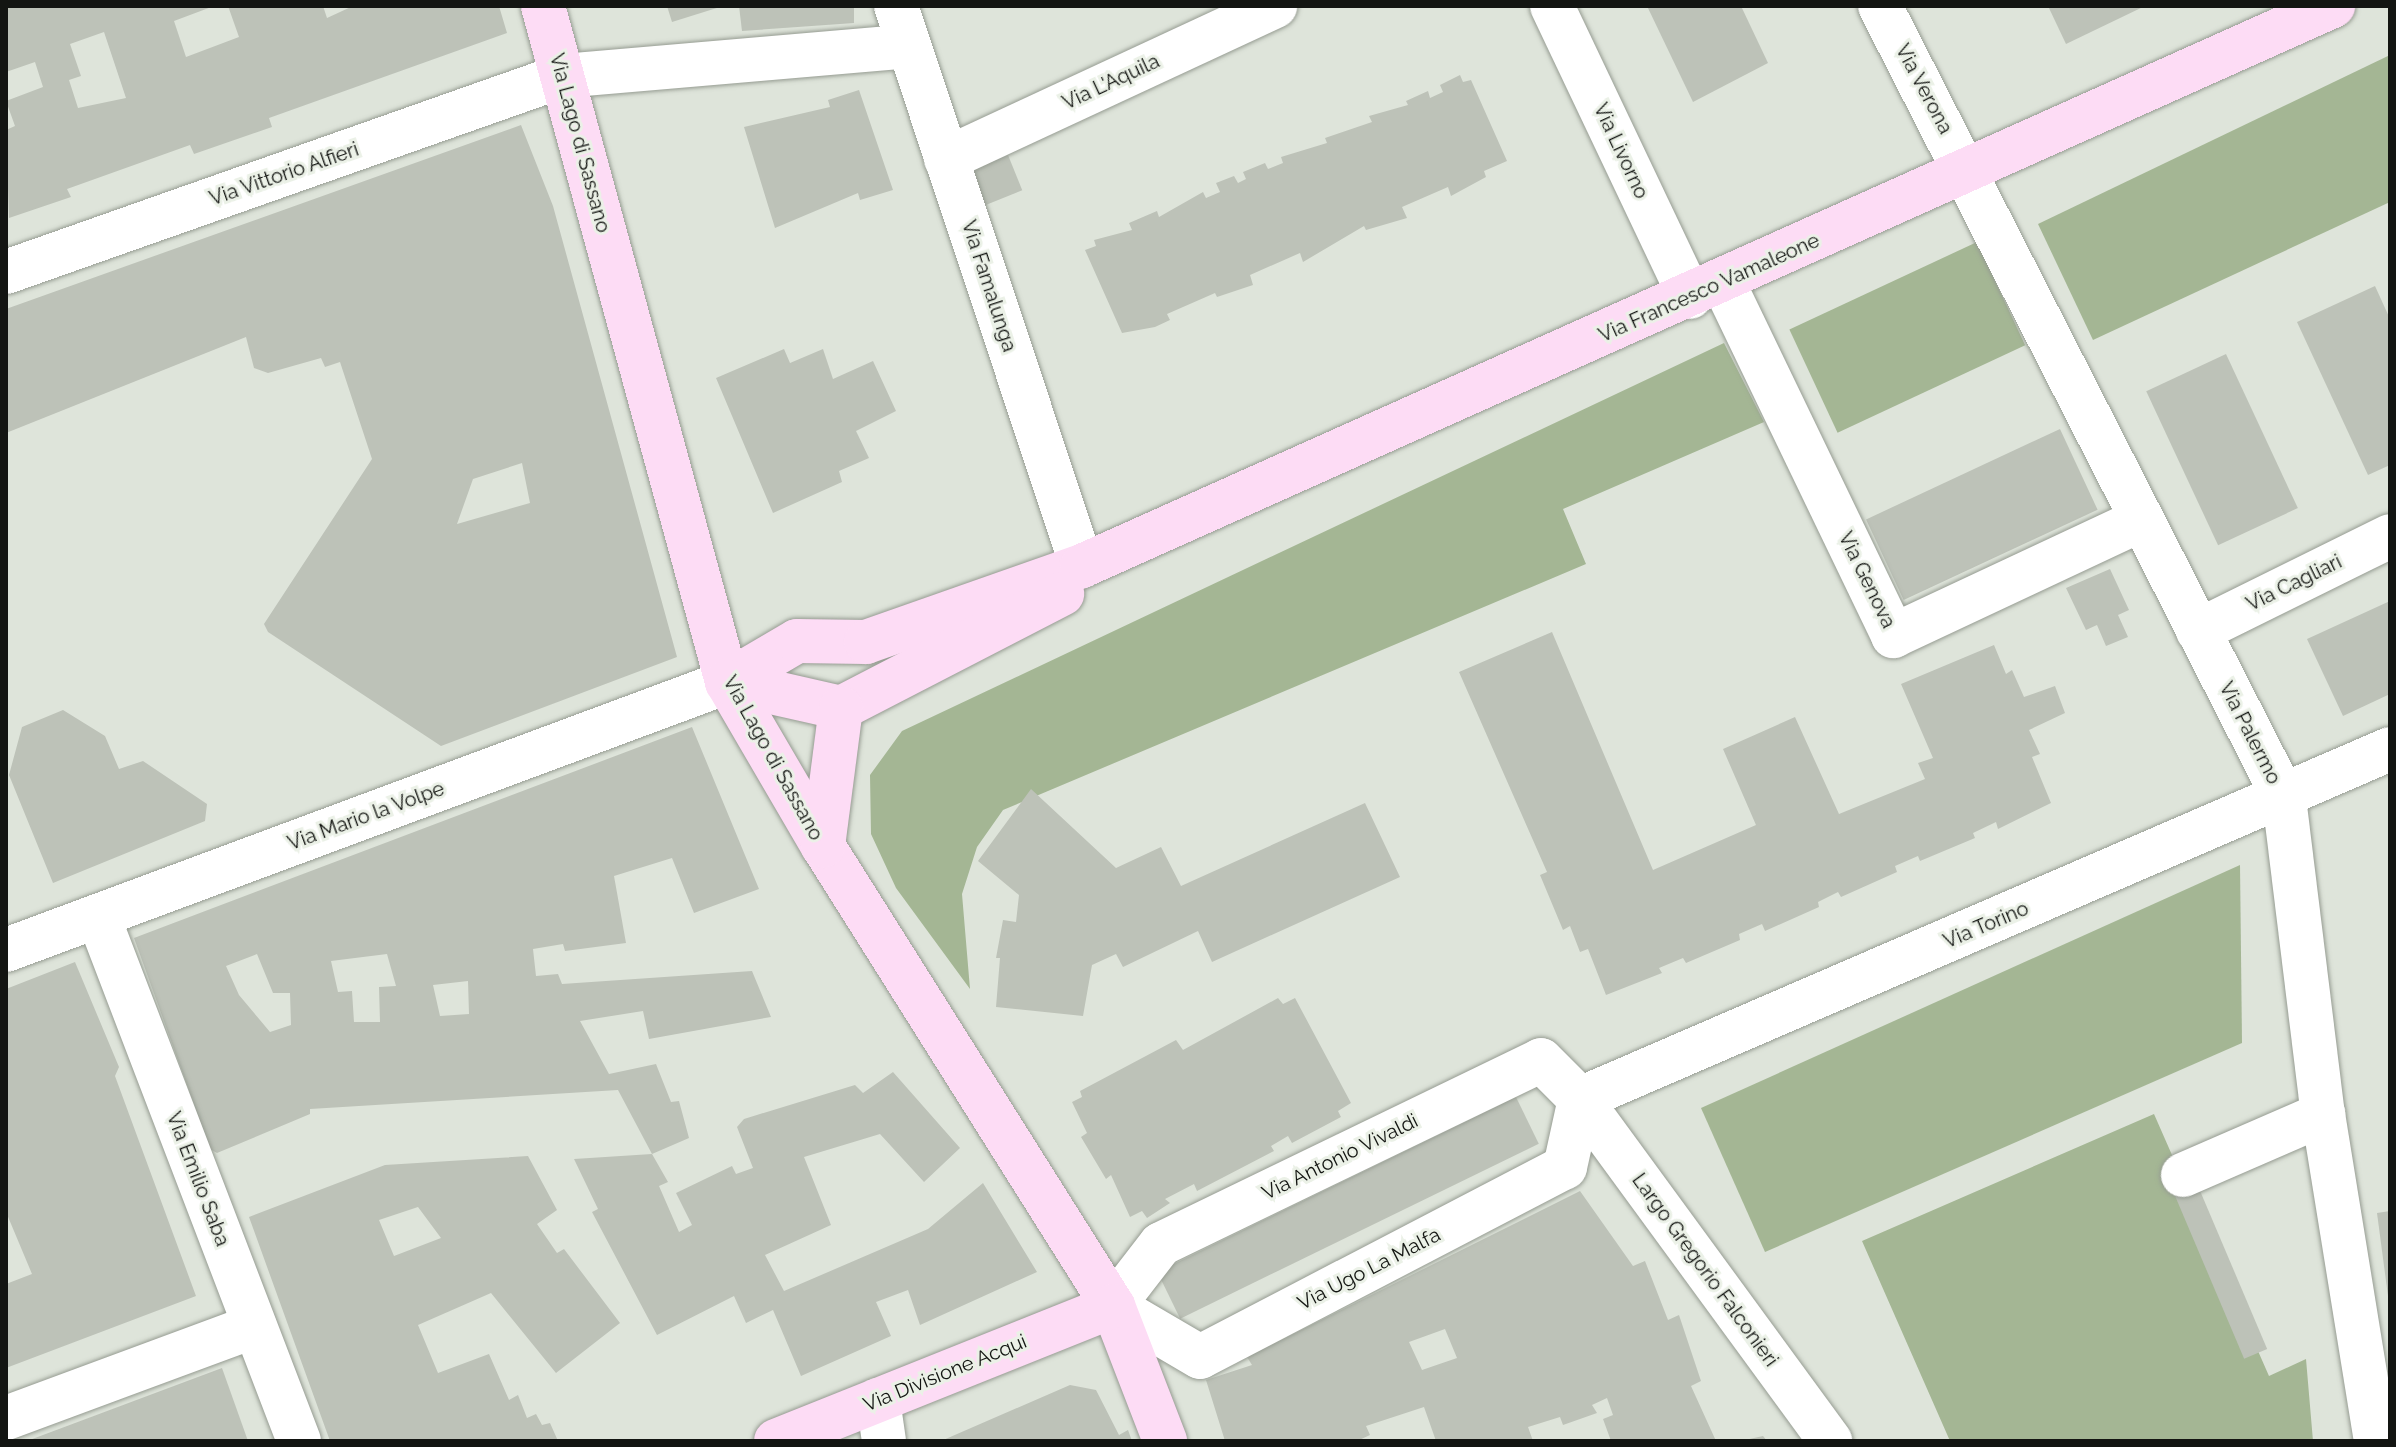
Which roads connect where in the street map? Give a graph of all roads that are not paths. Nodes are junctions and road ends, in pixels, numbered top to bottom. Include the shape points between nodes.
1 (543, 6) edge
2 (1275, 6) edge
3 (1552, 6) edge
4 (1880, 6) edge
5 (2333, 6) edge
6 (902, 26) edge
7 (562, 76) junction
8 (946, 159) junction
9 (1967, 173) junction
10 (6, 272) edge
11 (1706, 289) junction
12 (2139, 521) junction
13 (2390, 536) edge
14 (1082, 566) junction
15 (2198, 631) junction
16 (727, 682) junction
17 (841, 708) junction
18 (2390, 749) edge
19 (2284, 798) junction
20 (823, 846) junction
21 (98, 916) junction
22 (6, 950) edge
23 (1580, 1099) junction
24 (2323, 1114) junction
25 (2183, 1175) dead end
26 (1113, 1306) junction
27 (255, 1326) junction
28 (6, 1418) edge
29 (881, 1421) edge
30 (299, 1441) edge
31 (776, 1441) edge
32 (1165, 1441) edge
33 (1830, 1441) edge
34 (2376, 1441) edge

1 - 7 main road, Via Lago di Sassano
2 - 8 street, Via L'Aquila
3 - 11 street, Via Livorno
4 - 9 street, Via Verona
5 - 9 main road, Via Francesco Vamaleone
6 - 7 street, Via Vittorio Alfieri
6 - 8 street, Via Famalunga
7 - 10 street, Via Vittorio Alfieri
7 - 16 main road, Via Lago di Sassano
8 - 14 street, Via Famalunga
9 - 11 main road, Via Francesco Vamaleone
9 - 12 street, Via Palermo
11 - 12 street, Via Genova via 1893,636
11 - 14 main road, Via Francesco Vamaleone
12 - 15 street, Via Palermo
13 - 15 street, Via Cagliari
14 - 16 main road, Via Francesco Vamaleone via 866,642 797,641
14 - 17 main road via 1061,596
15 - 19 street, Via Palermo
16 - 17 main road
16 - 20 main road, Via Lago di Sassano
16 - 21 street, Via Mario la Volpe
17 - 20 main road
18 - 19 street, Via Torino
19 - 23 street, Via Torino
19 - 24 street, Via Palermo
20 - 26 main road, Via Lago di Sassano
21 - 22 street, Via Mario la Volpe
21 - 27 street, Via Emilio Saba
23 - 26 street, Via Antonio Vivaldi via 1541,1060 1161,1244
23 - 26 street, Via Ugo La Malfa via 1565,1167 1200,1357
23 - 33 street, Largo Gregorio Falconieri
24 - 25 street
24 - 34 street, Via Palermo
26 - 29 main road, Via Divisione Acqui
26 - 32 main road, Via Lago di Sassano
27 - 28 street
27 - 30 street, Via Emilio Saba
29 - 31 main road, Via Divisione Acqui

